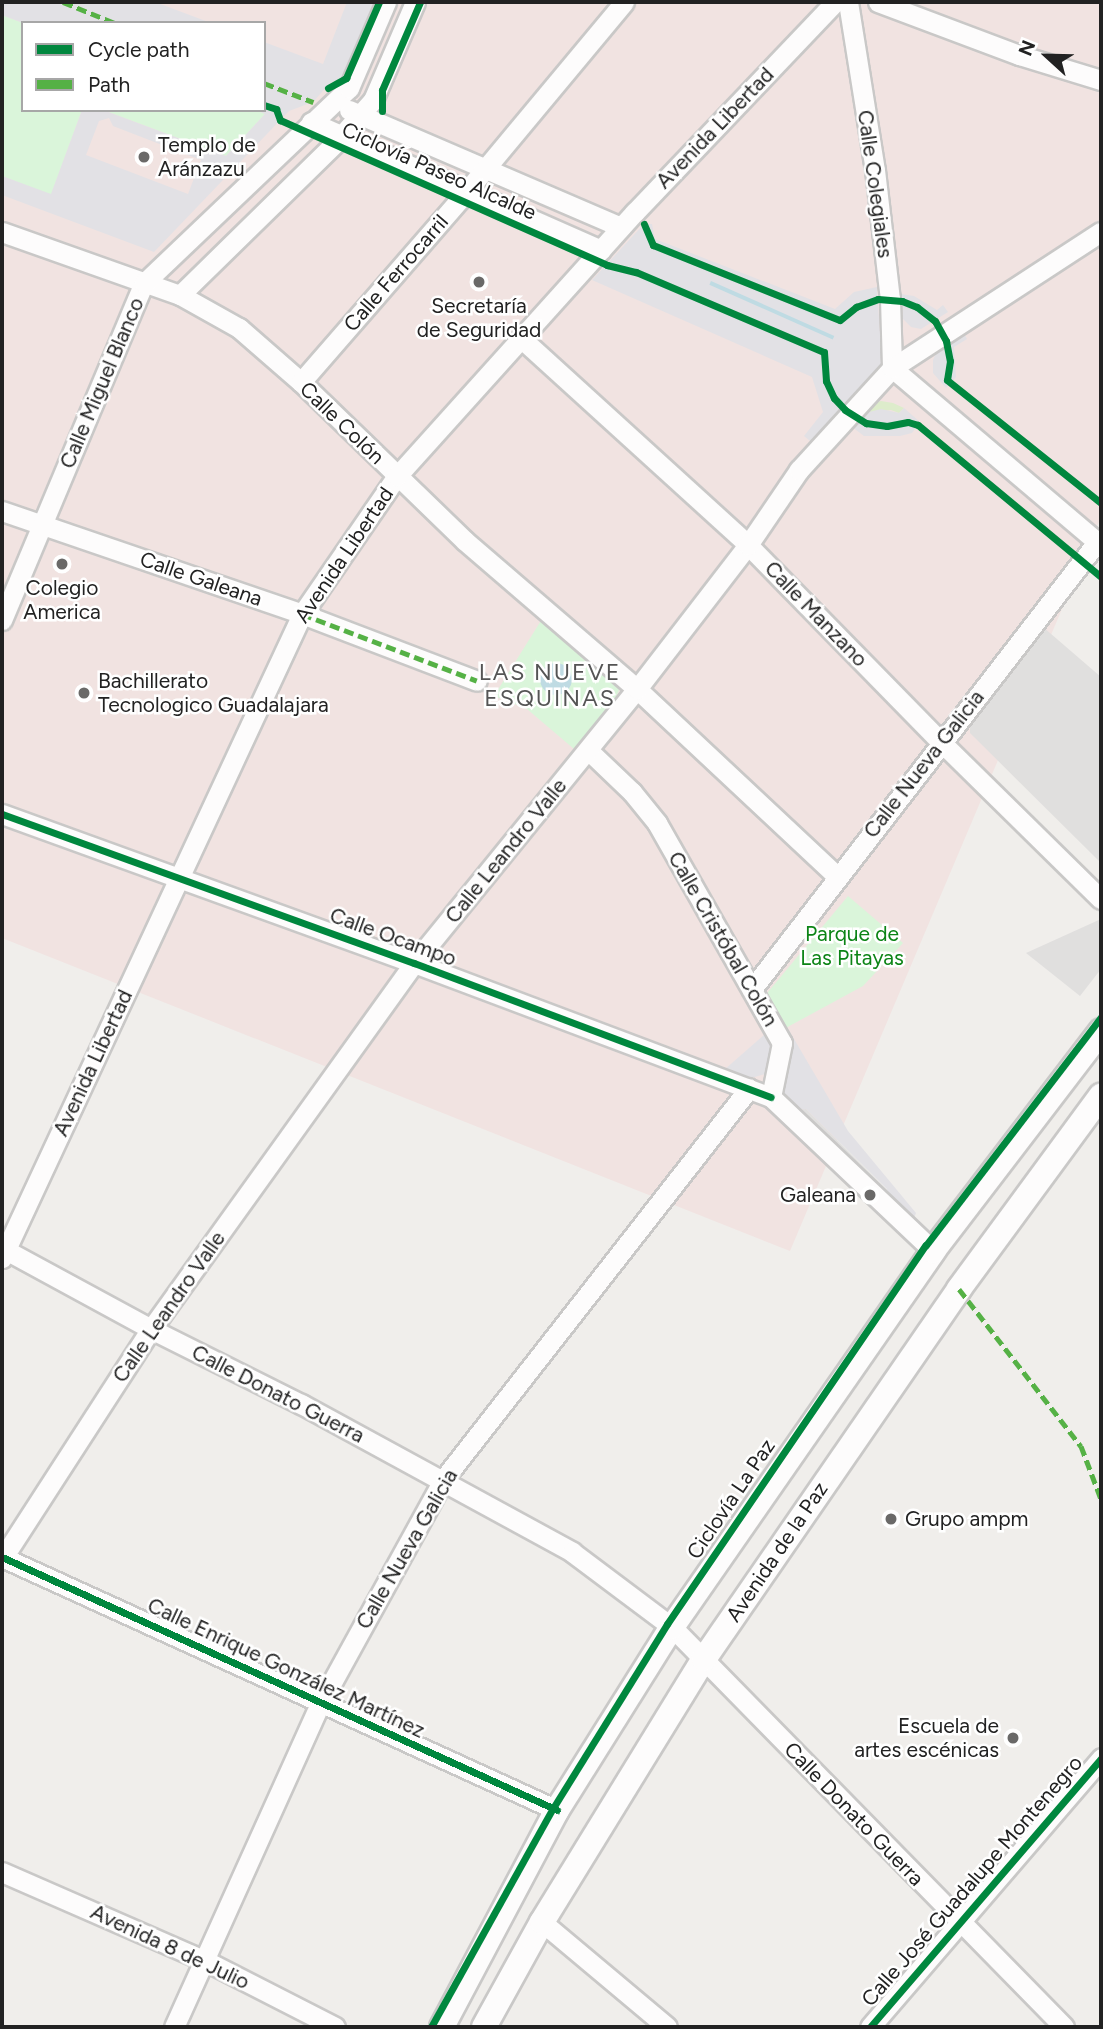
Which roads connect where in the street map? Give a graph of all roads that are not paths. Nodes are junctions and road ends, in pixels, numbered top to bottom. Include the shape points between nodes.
1 (386, 2) edge
2 (415, 2) edge
3 (624, 2) edge
4 (835, 2) edge
5 (848, 2) edge
6 (878, 2) edge
7 (1101, 80) edge
8 (333, 103) junction
9 (361, 115) junction
10 (311, 122) junction
11 (342, 136) junction
12 (486, 169) junction
13 (467, 191) junction
14 (621, 227) junction
15 (2, 232) edge
16 (1101, 232) edge
17 (601, 250) junction
18 (144, 283) junction
19 (180, 295) junction
20 (522, 338) junction
21 (892, 368) junction
22 (301, 382) junction
23 (397, 476) junction
24 (2, 511) edge
25 (42, 525) junction
26 (1099, 543) edge
27 (748, 545) junction
28 (302, 614) junction
29 (2, 620) edge
30 (477, 681) dead end
31 (637, 689) junction
32 (941, 742) junction
33 (588, 750) junction
34 (2, 814) edge
35 (837, 876) junction
36 (179, 879) junction
37 (1101, 898) edge
38 (414, 963) junction
39 (752, 989) junction
40 (1101, 1031) edge
41 (749, 1089) junction
42 (1101, 1096) edge
43 (771, 1097) junction
44 (933, 1251) junction
45 (3, 1252) edge
46 (959, 1289) junction
47 (151, 1329) junction
48 (443, 1480) junction
49 (2, 1557) edge
50 (672, 1628) junction
51 (704, 1659) junction
52 (320, 1704) junction
53 (1101, 1758) edge
54 (557, 1810) junction
55 (2, 1872) edge
56 (542, 1922) junction
57 (959, 1923) junction
58 (206, 1961) junction
59 (174, 2027) edge
60 (335, 2027) edge
61 (442, 2027) edge
62 (484, 2027) edge
63 (667, 2027) edge
64 (870, 2027) edge
65 (1064, 2027) edge

1 - 8 street, Calle Miguel Blanco via 349,88
2 - 9 street, Calle Miguel Blanco via 373,100
3 - 12 street, Calle Ferrocarril
4 - 14 street, Avenida Libertad
5 - 21 street, Calle Colegiales via 890,299
6 - 7 street
8 - 9 street
8 - 10 street, Calle Miguel Blanco
9 - 11 street, Calle Miguel Blanco
9 - 12 street
10 - 11 street
10 - 18 street, Calle Miguel Blanco
11 - 13 street
11 - 19 street, Calle Miguel Blanco
12 - 13 street, Calle Ferrocarril
12 - 14 street
13 - 17 street
13 - 22 street, Calle Ferrocarril
14 - 17 street, Avenida Libertad
15 - 18 street, Calle Colón
16 - 21 street, Calle Leandro Valle
17 - 20 street, Avenida Libertad
18 - 19 street, Calle Colón
18 - 25 street, Calle Miguel Blanco
19 - 22 street, Calle Colón via 239,328
20 - 23 street, Avenida Libertad
20 - 27 street, Calle Manzano
21 - 26 street
21 - 27 street, Calle Leandro Valle via 799,470
22 - 23 street, Calle Colón
23 - 28 street, Avenida Libertad
23 - 31 street, Calle Colón
24 - 25 street, Calle Galeana
25 - 28 street, Calle Galeana
25 - 29 street, Calle Miguel Blanco
26 - 32 street, Calle Nueva Galicia
27 - 31 street, Calle Leandro Valle
27 - 32 street, Calle Manzano
28 - 30 street, Calle Galeana
28 - 36 street, Avenida Libertad
31 - 33 street, Calle Leandro Valle
31 - 35 street, Calle Colón
32 - 35 street, Calle Nueva Galicia
32 - 37 street, Calle Manzano
33 - 38 street, Calle Leandro Valle
33 - 39 street, Calle Cristóbal Colón via 657,823
34 - 36 street, Calle Ocampo
35 - 39 street, Calle Nueva Galicia
36 - 38 street, Calle Ocampo
36 - 45 street, Avenida Libertad
38 - 41 street, Calle Ocampo
38 - 47 street, Calle Leandro Valle
39 - 43 street, Calle Cristóbal Colón via 782,1043
40 - 44 street, Avenida de la Paz
41 - 43 street, Calle Ocampo
41 - 48 street, Calle Nueva Galicia
42 - 46 street, Avenida de la Paz
43 - 44 street
44 - 46 street
44 - 50 street, Avenida de la Paz
45 - 47 street, Calle Donato Guerra
46 - 51 street, Avenida de la Paz
47 - 48 street, Calle Donato Guerra
47 - 49 street, Calle Leandro Valle
48 - 50 street, Calle Donato Guerra via 572,1552
48 - 52 street, Calle Nueva Galicia
49 - 52 street, Calle Enrique González Martínez
50 - 51 street, Calle Donato Guerra
50 - 54 street, Avenida de la Paz
51 - 56 street, Avenida de la Paz
51 - 57 street, Calle Donato Guerra
52 - 54 street, Calle Enrique González Martínez
52 - 58 street, Calle Nueva Galicia
53 - 57 street, Calle José Guadalupe Montenegro
54 - 61 street, Avenida de la Paz
55 - 58 street, Avenida 8 de Julio
56 - 62 street, Avenida de la Paz
56 - 63 street
57 - 64 street, Calle José Guadalupe Montenegro
57 - 65 street, Calle Donato Guerra
58 - 59 street, Calle Nueva Galicia
58 - 60 street, Avenida 8 de Julio

